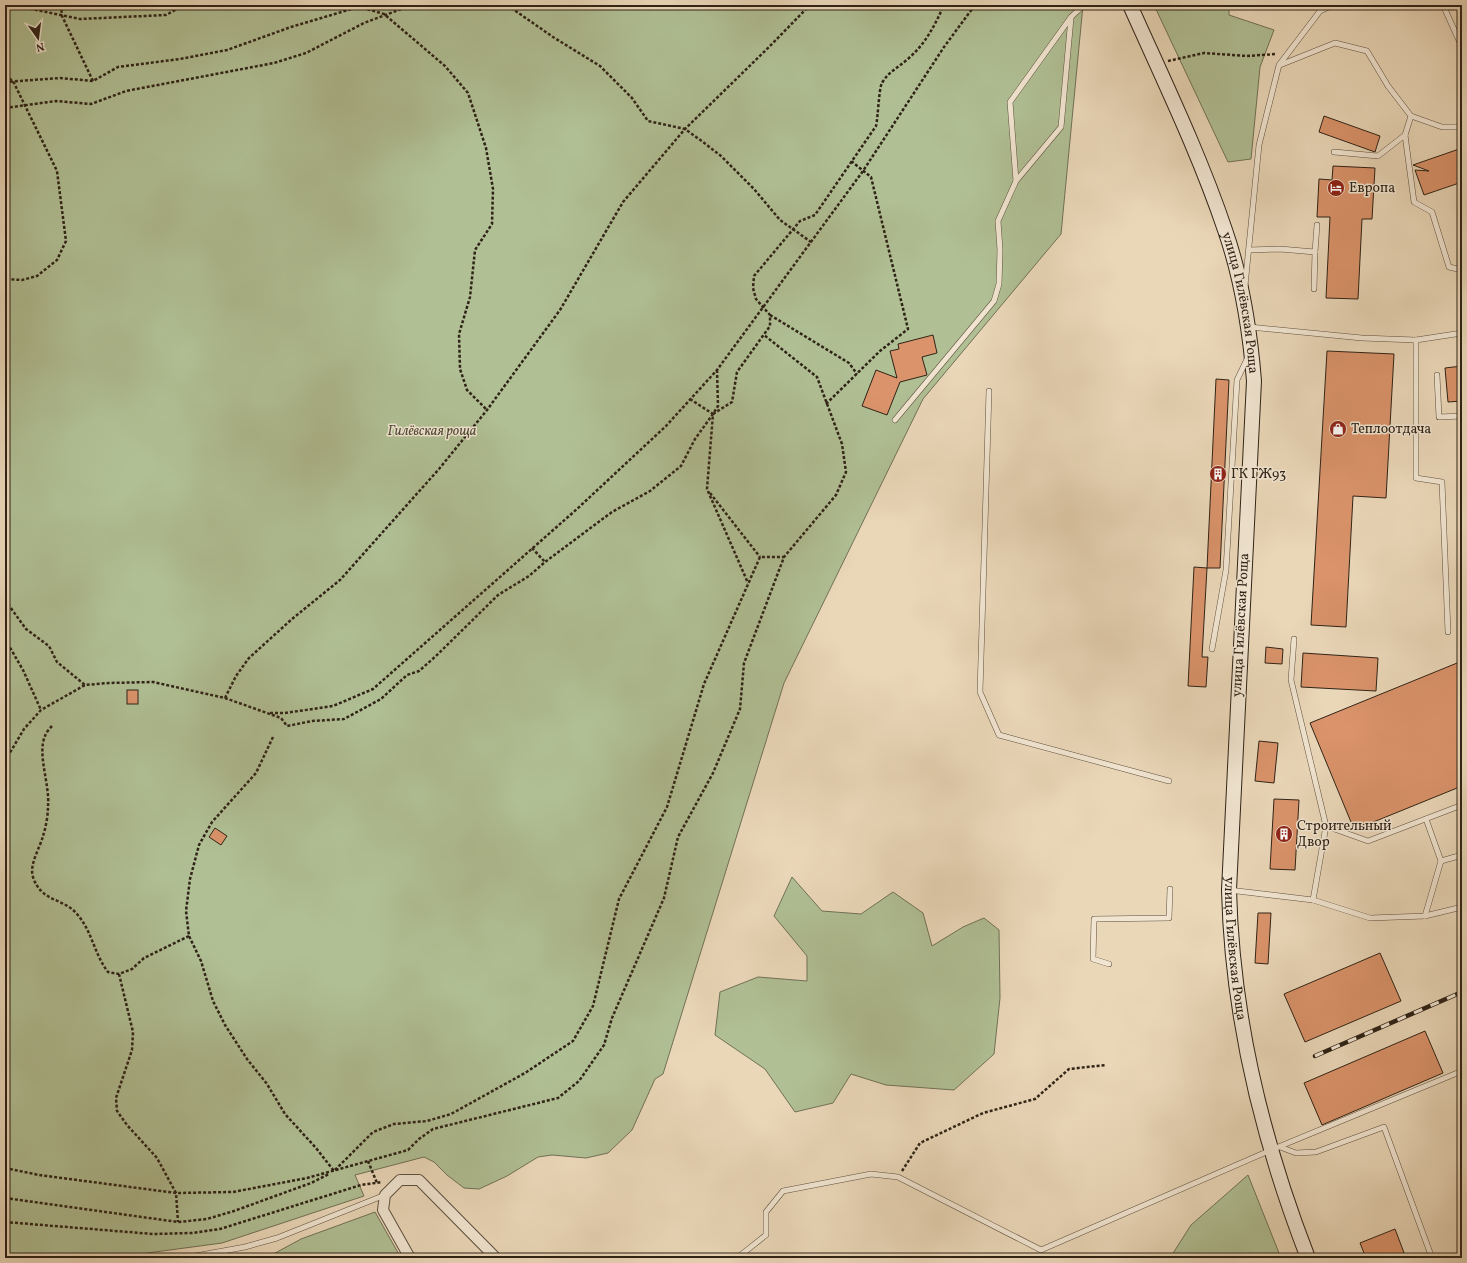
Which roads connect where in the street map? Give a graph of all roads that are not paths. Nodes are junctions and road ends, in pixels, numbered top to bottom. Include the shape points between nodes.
1 (1084, 5) edge
2 (1130, 5) edge
3 (1333, 5) edge
4 (1443, 5) edge
5 (1071, 17) junction
6 (1462, 47) edge
7 (1279, 65) junction
8 (1411, 116) junction
9 (1462, 127) edge
10 (1405, 135) junction
11 (1334, 152) dead end
12 (1016, 181) junction
13 (1317, 224) dead end
14 (1249, 250) junction
15 (1315, 252) junction
16 (1462, 270) edge
17 (1314, 289) dead end
18 (1244, 303) junction
19 (1249, 327) junction
20 (1462, 333) edge
21 (1416, 340) junction
22 (1252, 349) junction
23 (1437, 375) dead end
24 (989, 391) dead end
25 (1462, 416) edge
26 (895, 420) dead end
27 (1448, 632) dead end
28 (1294, 639) dead end
29 (1212, 649) dead end
30 (1170, 780) dead end
31 (1462, 804) edge
32 (1426, 819) junction
33 (1326, 826) junction
34 (1462, 855) edge
35 (1441, 861) junction
36 (1170, 890) dead end
37 (1229, 890) junction
38 (1313, 900) junction
39 (1462, 908) edge
40 (1425, 916) junction
41 (1109, 964) dead end
42 (1462, 1071) edge
43 (1275, 1148) junction
44 (385, 1195) junction
45 (184, 1258) edge
46 (410, 1258) edge
47 (496, 1258) edge
48 (738, 1258) edge
49 (1308, 1258) edge
50 (1432, 1258) edge

1 - 5 lane
2 - 18 street, улица Гилёвская Роща via 1185,127 1225,231
3 - 7 lane via 1320,11
4 - 6 lane
5 - 12 lane via 1061,127
5 - 12 lane via 1010,102
7 - 8 lane via 1335,43 1368,51 1388,86
7 - 14 lane via 1259,145
8 - 9 lane via 1442,127
8 - 10 lane
10 - 11 lane via 1378,156
10 - 16 lane via 1414,202 1432,212 1449,267
12 - 26 lane via 998,221 999,284 994,301
13 - 15 lane
14 - 15 lane
14 - 18 lane
15 - 17 lane
18 - 19 street, улица Гилёвская Роща
19 - 21 lane via 1362,338
19 - 22 street, улица Гилёвская Роща
20 - 21 lane
21 - 27 lane via 1416,478 1442,482
22 - 29 lane via 1237,380 1226,570
22 - 37 street, улица Гилёвская Роща via 1254,382
23 - 25 lane via 1439,417
24 - 30 lane via 980,692 999,735
28 - 33 lane via 1291,680
31 - 32 lane
32 - 33 lane via 1368,841
32 - 35 lane
33 - 38 lane
34 - 35 lane
35 - 40 lane
36 - 41 lane via 1169,918 1094,919 1093,959
37 - 38 lane
37 - 43 street, улица Гилёвская Роща via 1233,960 1255,1086
38 - 40 lane via 1370,918
39 - 40 lane
42 - 43 lane
43 - 48 lane via 1041,1250 898,1178 871,1174 783,1191 766,1212 766,1235
43 - 49 street, улица Гилёвская Роща via 1295,1225
43 - 50 lane via 1296,1153 1316,1152 1384,1127
44 - 45 lane via 277,1238 245,1247
44 - 46 street via 383,1210
44 - 47 street via 400,1180 419,1180

